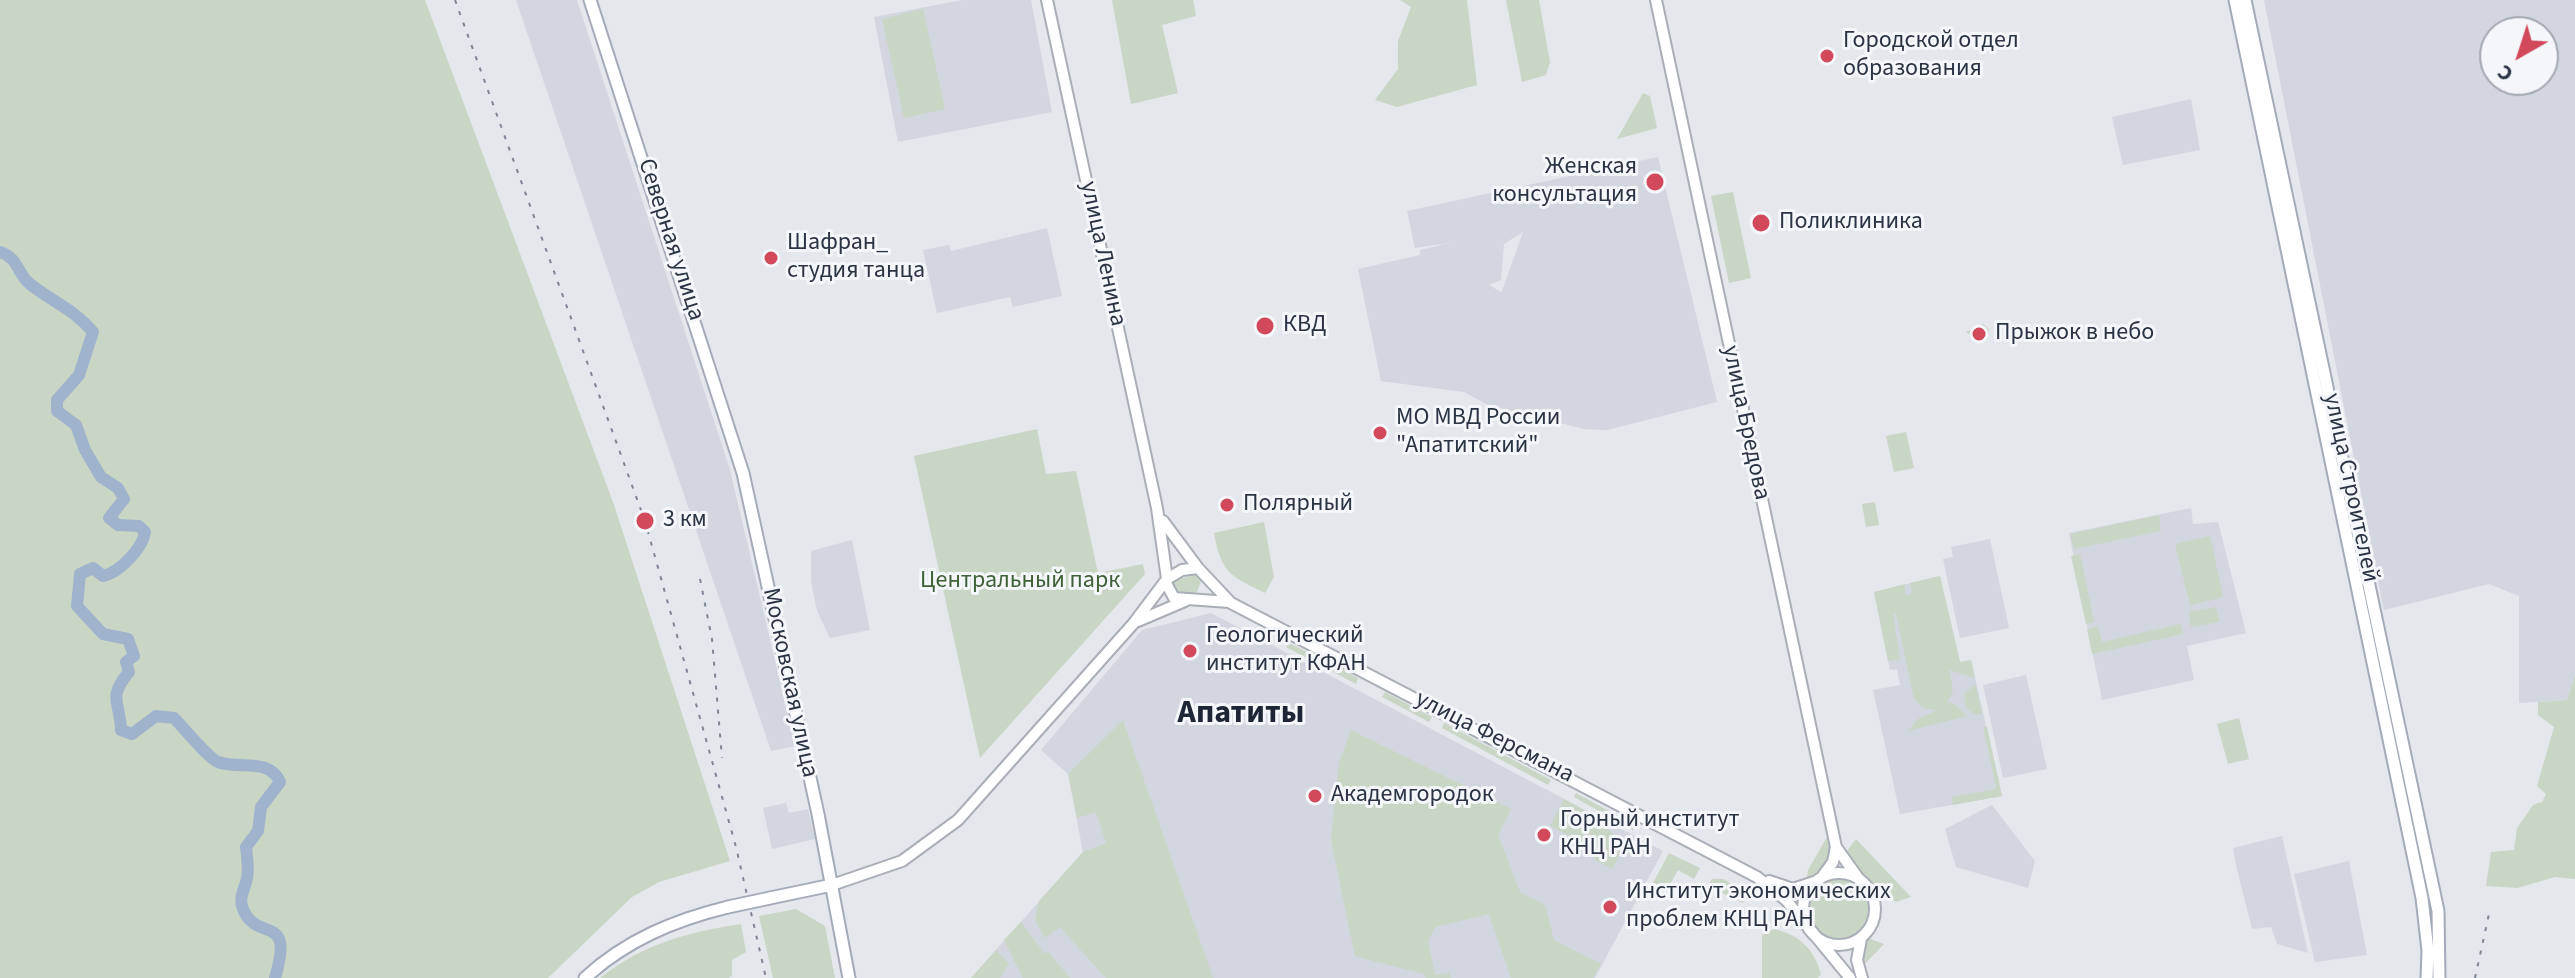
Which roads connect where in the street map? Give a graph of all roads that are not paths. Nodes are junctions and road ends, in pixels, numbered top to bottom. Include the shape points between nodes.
1 (590, 0) edge
2 (1047, 0) edge
3 (1656, 0) edge
4 (2235, 0) edge
5 (2245, 0) edge
6 (2271, 143) junction
7 (745, 482) joint
8 (1157, 508) junction
9 (1201, 571) junction
10 (1166, 581) junction
11 (1191, 600) junction
12 (1229, 602) junction
13 (1133, 624) junction
14 (2404, 784) junction
15 (1836, 847) junction
16 (1757, 877) junction
17 (1818, 879) junction
18 (1861, 882) junction
19 (832, 885) junction
20 (1812, 931) junction
21 (1861, 939) junction
22 (585, 978) edge
23 (849, 978) edge
24 (1850, 978) edge
25 (1862, 978) edge
26 (2427, 978) edge
27 (2439, 978) edge

1 - 7 main road, Северная улица
2 - 8 street, улица Ленина
3 - 15 street, улица Бредова
4 - 6 main road, улица Строителей
5 - 6 main road, улица Строителей
6 - 14 main road, улица Строителей
7 - 19 main road, Московская улица
8 - 9 street, улица Ленина via 1168,532
8 - 10 street, улица Ленина
9 - 10 street via 1182,570
9 - 11 street via 1206,584
9 - 12 street, улица Ферсмана
10 - 11 street via 1174,598
10 - 13 street, улица Ферсмана
11 - 12 street, улица Ферсмана
11 - 13 street, улица Ферсмана
12 - 16 street, улица Ферсмана
13 - 19 street, улица Ферсмана via 958,820 902,861
14 - 26 main road, улица Строителей via 2426,917
14 - 27 main road, улица Строителей via 2438,911
15 - 17 street via 1833,862
15 - 18 street
16 - 17 street, улица Ферсмана via 1793,889
16 - 20 street, улица Ферсмана
17 - 18 street via 1841,871
17 - 20 street via 1803,909
18 - 21 street via 1876,908
19 - 22 main road, улица Ферсмана, bridge via 668,924
19 - 23 main road, Московская улица
20 - 21 street via 1829,943
20 - 24 street, улица Ферсмана
21 - 25 street via 1857,960

